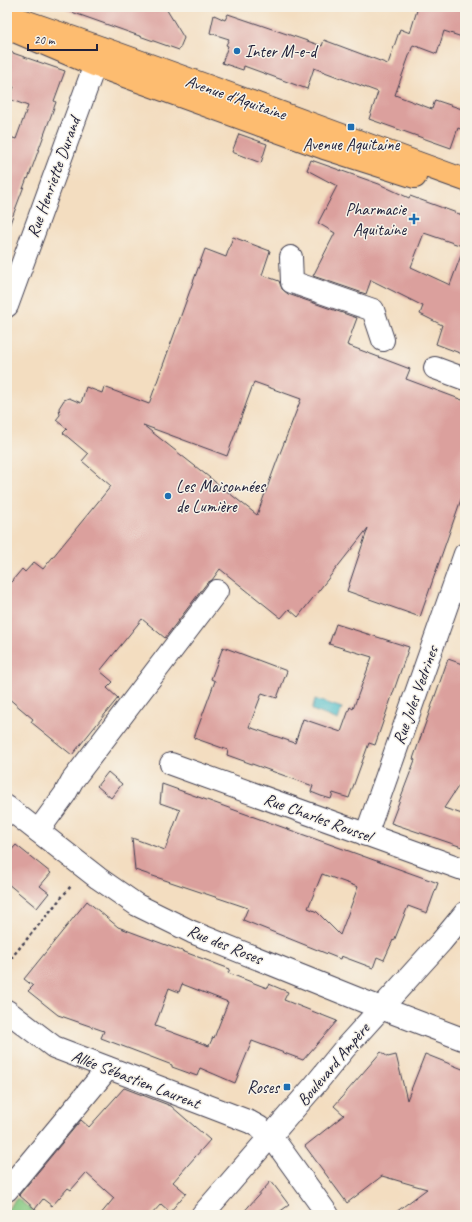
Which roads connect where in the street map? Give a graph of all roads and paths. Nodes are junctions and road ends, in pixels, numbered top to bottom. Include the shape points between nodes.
1 (7, 15) edge
2 (7, 28) edge
3 (97, 57) junction
4 (465, 180) edge
5 (465, 191) edge
6 (291, 257) dead end
7 (7, 306) edge
8 (383, 340) dead end
9 (436, 368) dead end
10 (465, 380) edge
11 (465, 554) edge
12 (217, 591) dead end
13 (171, 764) dead end
14 (7, 808) edge
15 (38, 831) junction
16 (366, 835) junction
17 (465, 870) edge
18 (72, 886) dead end
19 (465, 913) edge
20 (7, 963) edge
21 (381, 1008) junction
22 (7, 1011) edge
23 (465, 1040) edge
24 (108, 1068) junction
25 (270, 1137) junction
26 (7, 1190) edge
27 (202, 1215) edge
28 (328, 1215) edge

1 - 3 main road, Avenue d'Aquitaine
2 - 3 main road, Avenue d'Aquitaine
3 - 4 main road, Avenue d'Aquitaine
3 - 5 main road, Avenue d'Aquitaine via 344,155
3 - 7 street, Rue Henriette Durand
6 - 8 street via 292,282 372,310
9 - 10 street
11 - 16 street, Rue Jules Vedrines
12 - 15 street via 72,781
13 - 16 street, Rue Charles Roussel
14 - 15 street, Rue des Roses
15 - 21 street, Rue des Roses via 137,905 192,932
16 - 17 street, Rue Charles Roussel
18 - 20 path
19 - 21 street, Boulevard Ampère
21 - 23 street, Rue des Roses
21 - 25 street, Boulevard Ampère
22 - 24 street, Allée Sébastien Laurent via 54,1047
24 - 25 street, Allée Sébastien Laurent via 250,1122
24 - 26 street
25 - 27 street, Boulevard Ampère
25 - 28 street, Allée Sébastien Laurent

